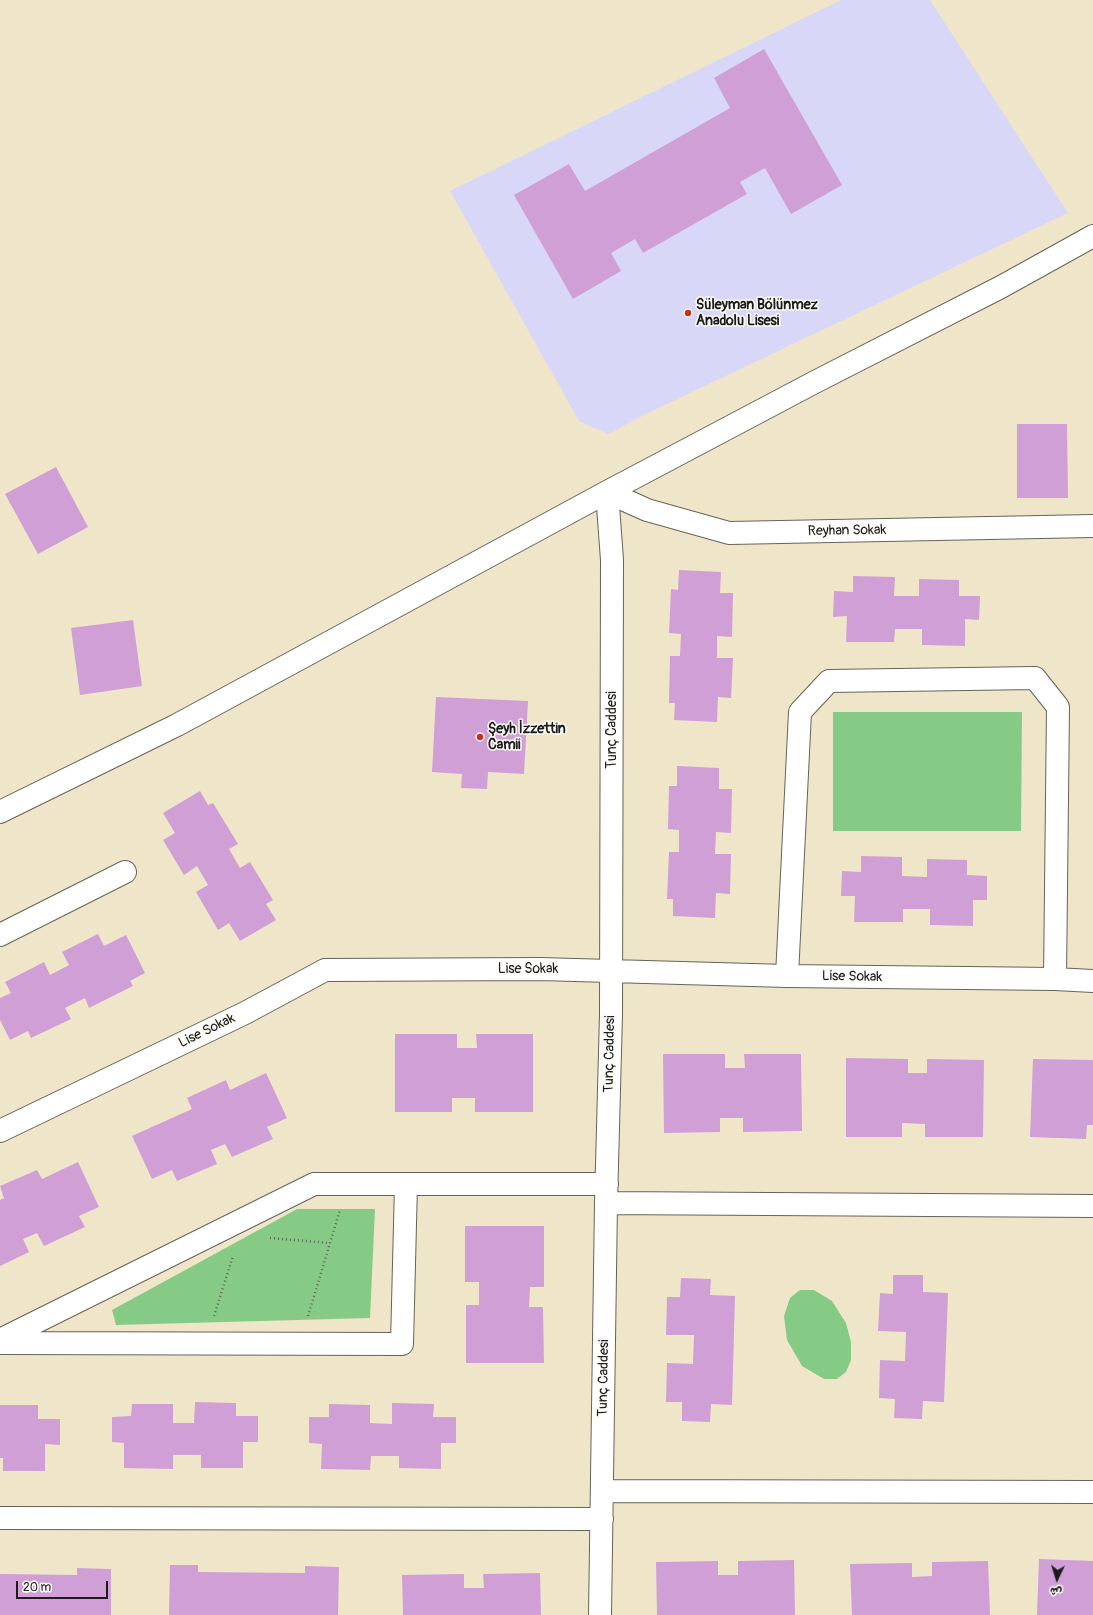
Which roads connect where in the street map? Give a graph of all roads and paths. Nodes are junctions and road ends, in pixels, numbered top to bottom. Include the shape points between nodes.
1 (1093, 236) edge
2 (607, 492) junction
3 (1093, 526) edge
4 (0, 812) edge
5 (125, 872) dead end
6 (0, 935) edge
7 (611, 972) junction
8 (788, 976) junction
9 (1055, 979) junction
10 (1093, 981) edge
11 (0, 1131) edge
12 (348, 1184) junction
13 (406, 1184) junction
14 (607, 1193) junction
15 (1093, 1206) edge
16 (245, 1218) junction
17 (269, 1238) dead end
18 (330, 1243) junction
19 (0, 1341) edge
20 (205, 1343) junction
21 (299, 1344) junction
22 (602, 1492) junction
23 (1093, 1492) edge
24 (0, 1518) edge
25 (602, 1519) junction
26 (600, 1615) edge

1 - 2 street
2 - 3 street, Reyhan Sokak via 646,510 729,533
2 - 4 street via 177,725
2 - 7 street, Tunç Caddesi via 612,560
5 - 6 street
7 - 8 street, Lise Sokak
7 - 11 street, Lise Sokak via 540,968 325,970 245,1013
7 - 14 street, Tunç Caddesi
8 - 9 street, Lise Sokak
8 - 9 street via 800,712 829,681 1035,678 1058,707
9 - 10 street, Lise Sokak
12 - 13 street
12 - 16 street via 314,1184
12 - 18 path
13 - 14 street
13 - 21 street via 402,1344
14 - 15 street
14 - 22 street, Tunç Caddesi
16 - 19 street
16 - 20 path
17 - 18 path
18 - 21 path
19 - 20 street
20 - 21 street
22 - 23 street
22 - 25 street, Tunç Caddesi
24 - 25 street
25 - 26 street, Tunç Caddesi

